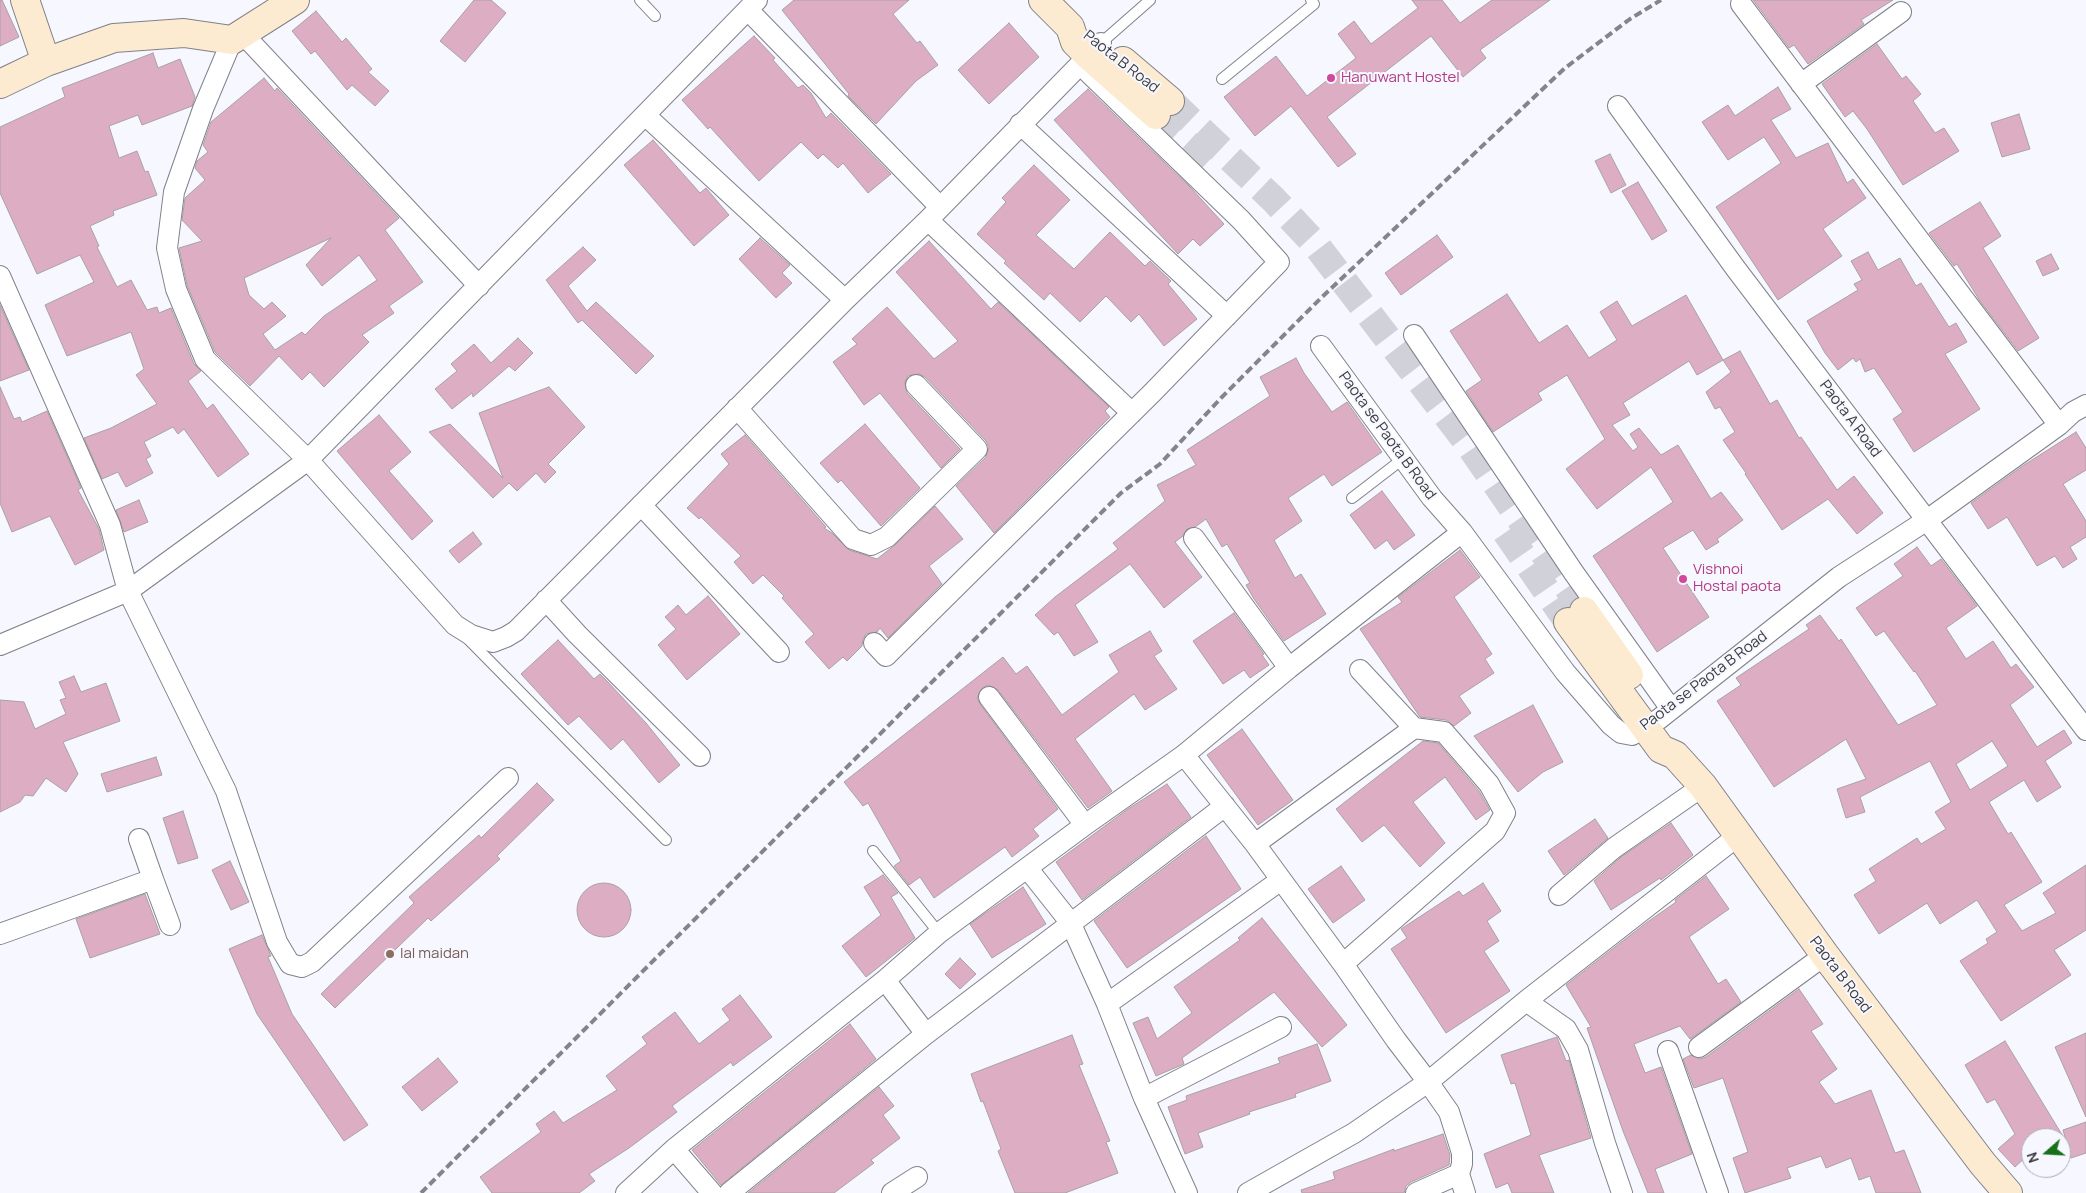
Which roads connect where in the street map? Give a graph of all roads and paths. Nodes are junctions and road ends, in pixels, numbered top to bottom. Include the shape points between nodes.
1 (25, 0) edge
2 (295, 0) edge
3 (640, 0) edge
4 (1043, 0) edge
5 (1150, 0) edge
6 (1311, 0) edge
7 (1741, 4) dead end
8 (753, 5) edge
9 (1901, 12) dead end
10 (655, 16) dead end
11 (237, 37) junction
12 (1090, 54) junction
13 (46, 62) junction
14 (1222, 79) dead end
15 (0, 84) edge
16 (1801, 84) junction
17 (1618, 106) dead end
18 (1163, 108) tunnel mouth
19 (645, 115) junction
20 (1020, 124) junction
21 (934, 214) junction
22 (478, 286) junction
23 (2, 287) edge
24 (845, 300) junction
25 (1227, 316) junction
26 (1414, 335) dead end
27 (1321, 346) dead end
28 (916, 385) dead end
29 (2086, 405) edge
30 (737, 408) junction
31 (1132, 413) junction
32 (2059, 425) junction
33 (1404, 458) junction
34 (308, 460) junction
35 (1352, 498) dead end
36 (641, 505) junction
37 (1927, 520) junction
38 (1462, 532) junction
39 (1194, 538) dead end
40 (128, 591) junction
41 (546, 600) junction
42 (1576, 617) tunnel mouth
43 (455, 625) junction
44 (874, 643) dead end
45 (0, 645) edge
46 (780, 652) dead end
47 (1289, 668) junction
48 (1360, 670) dead end
49 (989, 697) dead end
50 (1658, 719) junction
51 (1414, 728) junction
52 (2086, 730) edge
53 (1184, 755) junction
54 (700, 756) dead end
55 (508, 778) dead end
56 (1703, 786) junction
57 (1225, 806) junction
58 (1085, 825) junction
59 (1739, 835) junction
60 (139, 839) dead end
61 (666, 840) dead end
62 (1256, 844) junction
63 (873, 851) dead end
64 (1028, 869) junction
65 (153, 879) junction
66 (1281, 880) junction
67 (1559, 895) dead end
68 (1070, 922) junction
69 (170, 925) dead end
70 (940, 933) junction
71 (0, 934) edge
72 (1825, 956) junction
73 (1343, 964) junction
74 (884, 980) junction
75 (1526, 1001) junction
76 (1107, 1004) junction
77 (1281, 1027) dead end
78 (926, 1034) junction
79 (1698, 1047) dead end
80 (1668, 1051) dead end
81 (1428, 1082) junction
82 (1144, 1098) junction
83 (674, 1149) junction
84 (917, 1176) dead end
85 (1462, 1184) edge
86 (626, 1193) edge
87 (712, 1193) edge
88 (729, 1193) edge
89 (892, 1193) edge
90 (1187, 1193) edge
91 (1248, 1193) edge
92 (1416, 1193) edge
93 (1622, 1193) edge
94 (1718, 1193) edge
95 (2008, 1193) edge

1 - 13 street
2 - 11 street
3 - 10 lane
4 - 12 street, Paota B Road via 1070,26 1075,42
5 - 12 lane
6 - 14 lane via 1314,4
7 - 16 street
8 - 19 street
8 - 21 street
9 - 16 street
11 - 13 street via 184,33 114,38
11 - 22 street
11 - 34 street via 203,109 174,192 167,248 176,289 205,359
12 - 18 street, Paota B Road
12 - 20 street
12 - 25 street via 1279,262
13 - 15 street
16 - 32 street
17 - 37 street, Paota A Road via 1736,270
19 - 22 street
19 - 24 street
20 - 21 street
20 - 25 street
21 - 24 street
21 - 31 street
22 - 34 street
23 - 40 street via 110,526
24 - 30 street
25 - 31 street
26 - 50 street via 1574,573
27 - 33 street, Paota se Paota B Road
28 - 30 street via 977,449 887,538 871,545 853,539
29 - 32 street, Paota se Paota B Road
30 - 36 street
31 - 44 street via 886,656
32 - 37 street, Paota se Paota B Road
33 - 35 lane
33 - 38 street, Paota se Paota B Road via 1432,498
34 - 40 street
34 - 43 street
36 - 41 street
36 - 46 street
37 - 50 street, Paota se Paota B Road via 1839,577
37 - 52 street, Paota A Road
38 - 47 street
38 - 50 street, Paota se Paota B Road via 1565,672 1612,725 1621,733 1632,735
39 - 47 street
40 - 45 street
40 - 55 street via 226,791 277,942 290,964 302,967 312,962
41 - 43 street via 516,631 493,642 471,635
41 - 54 street
42 - 50 street, Paota B Road
43 - 61 lane
47 - 53 street
48 - 51 street
49 - 58 street
50 - 56 street, Paota B Road via 1671,740 1674,756
51 - 62 street
51 - 73 street via 1444,732 1488,784 1505,813 1495,831
53 - 57 street
53 - 58 street
56 - 59 street, Paota B Road
56 - 67 street via 1614,848
57 - 62 street
57 - 68 street
58 - 64 street
59 - 72 street, Paota B Road
59 - 75 street
60 - 65 street
62 - 66 street
63 - 70 lane
64 - 68 street
64 - 70 street
65 - 69 street
65 - 71 street
66 - 73 street
66 - 76 street
68 - 76 street
68 - 78 street
70 - 74 street
72 - 79 street
72 - 95 street, Paota B Road
73 - 81 street
74 - 78 street
74 - 83 street
75 - 81 street
75 - 93 street via 1566,1029 1578,1050
76 - 82 street
77 - 82 street
78 - 88 street
80 - 94 street
81 - 85 street via 1449,1112 1462,1153
81 - 91 street via 1354,1134
82 - 90 street
83 - 86 street
83 - 87 street
84 - 89 street
85 - 92 street

